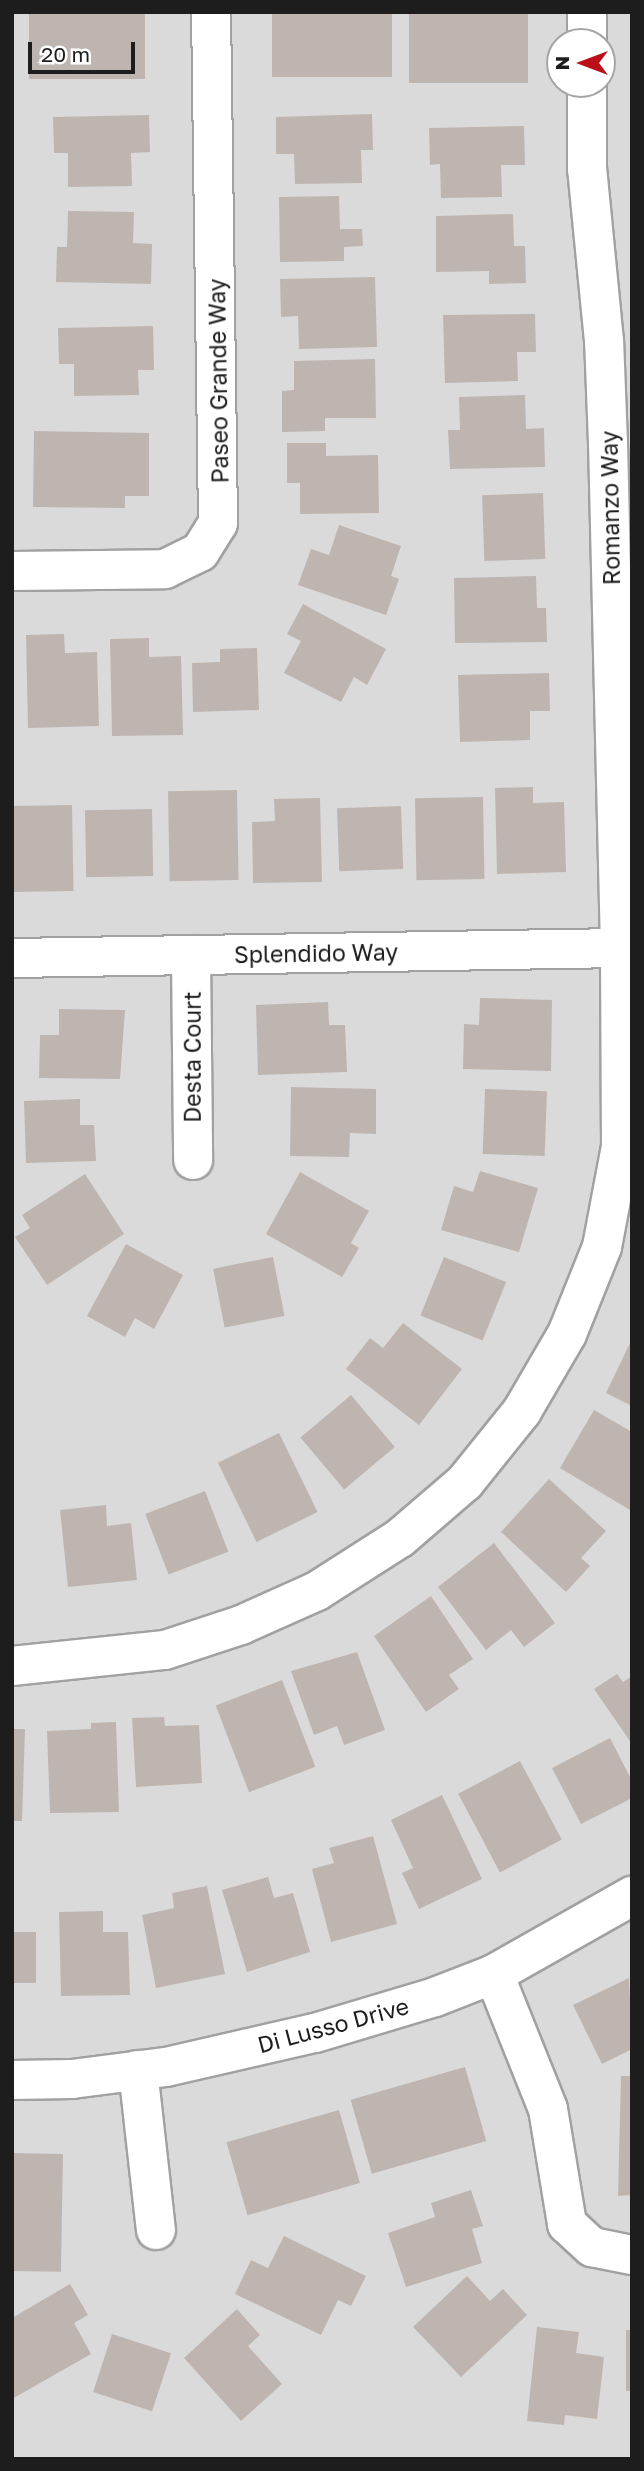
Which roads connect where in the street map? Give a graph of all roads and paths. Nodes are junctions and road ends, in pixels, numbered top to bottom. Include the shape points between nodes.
1 (211, 12) edge
2 (587, 98) edge
3 (12, 571) edge
4 (620, 948) junction
5 (191, 955) junction
6 (12, 958) edge
7 (192, 1160) dead end
8 (12, 1666) edge
9 (632, 1896) edge
10 (494, 1974) junction
11 (138, 2070) junction
12 (12, 2080) edge
13 (156, 2230) dead end
14 (632, 2255) edge

1 - 3 street, Paseo Grande Way via 218,523 200,552 165,569
2 - 4 street, Romanzo Way via 587,169 607,418
4 - 5 street, Splendido Way
4 - 8 street, Romanzo Way via 621,1146 602,1247 567,1334 522,1410 465,1482 400,1538 317,1591 241,1625 165,1650
5 - 6 street, Splendido Way
5 - 7 street, Desta Court
9 - 10 street, Di Lusso Drive
10 - 11 street, Di Lusso Drive via 315,2033
10 - 14 street via 548,2109 567,2224 592,2247
11 - 12 street, Di Lusso Drive via 72,2079
11 - 13 street

